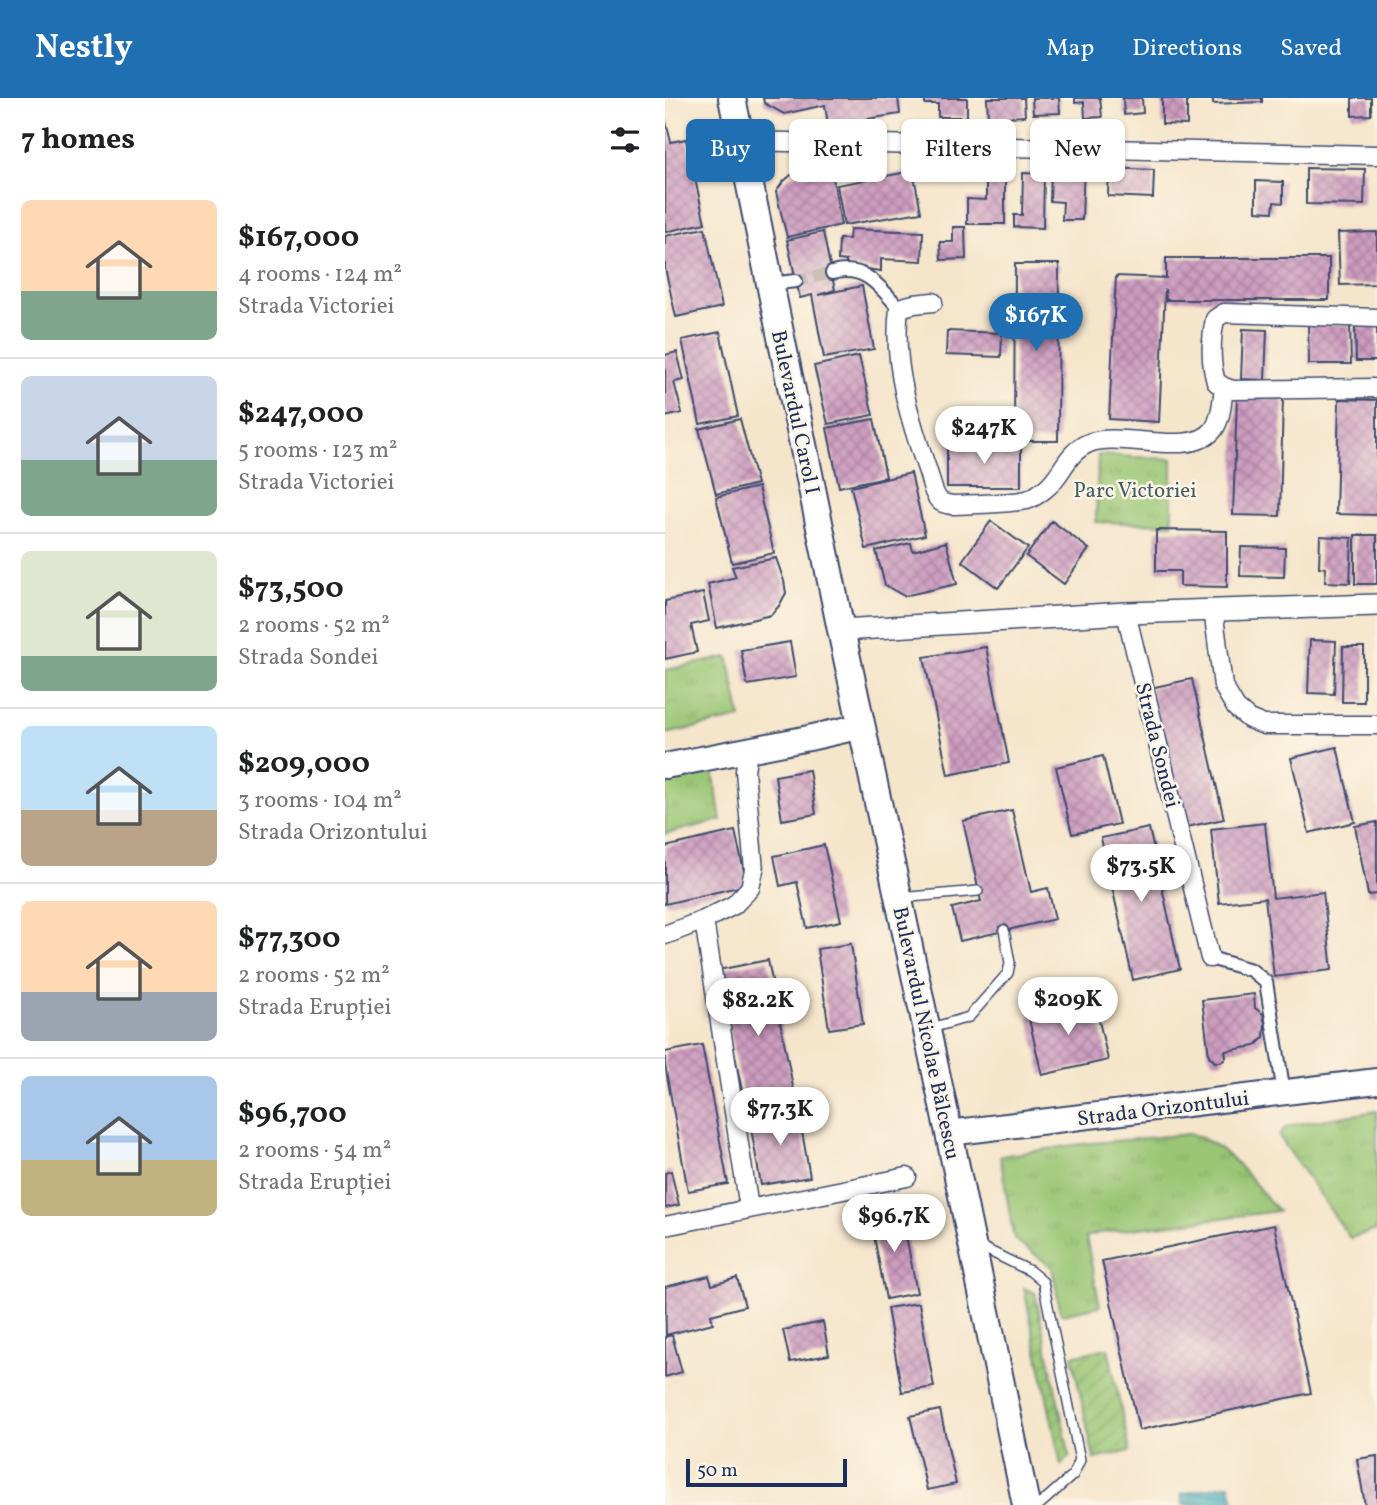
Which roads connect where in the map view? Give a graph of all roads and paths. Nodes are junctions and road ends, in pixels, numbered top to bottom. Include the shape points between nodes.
1 (732, 98) edge
2 (736, 119) edge
3 (775, 142) edge
4 (1377, 155) edge
5 (749, 182) edge
6 (832, 273) tunnel mouth
7 (796, 281) tunnel mouth
8 (770, 284) junction
9 (933, 302) dead end
10 (899, 308) junction
11 (1377, 317) edge
12 (1224, 387) junction
13 (1377, 388) edge
14 (1377, 605) edge
15 (1213, 609) junction
16 (1126, 613) junction
17 (841, 630) junction
18 (1377, 725) edge
19 (862, 726) junction
20 (748, 750) junction
21 (665, 766) edge
22 (978, 891) dead end
23 (898, 898) junction
24 (704, 920) junction
25 (1004, 930) dead end
26 (665, 935) edge
27 (1210, 958) joint
28 (926, 1029) junction
29 (1377, 1081) edge
30 (1283, 1093) junction
31 (949, 1133) junction
32 (908, 1177) dead end
33 (749, 1208) junction
34 (665, 1226) edge
35 (971, 1243) junction
36 (1026, 1505) edge
37 (1039, 1505) edge

1 - 2 main road, Bulevardul Carol I
3 - 4 street
5 - 8 main road, Bulevardul Carol I
6 - 10 street via 858,271
7 - 8 street
8 - 17 main road, Bulevardul Carol I
9 - 10 street
10 - 12 street via 896,329 902,382 935,494 940,502 951,505 1030,499 1047,488 1076,449 1092,442 1196,441 1216,427
11 - 12 street via 1224,313 1215,319 1212,368 1216,382
12 - 13 street
14 - 15 street
15 - 16 street
15 - 18 street via 1223,686 1235,708 1249,719 1265,725
16 - 17 street
16 - 27 street, Strada Sondei
17 - 19 main road, Bulevardul Carol I
19 - 20 main road
19 - 23 main road, Bulevardul Nicolae Bălcescu
20 - 21 main road
20 - 24 street via 745,771 754,870 750,888 734,905
22 - 23 lane
23 - 28 main road, Bulevardul Nicolae Bălcescu
24 - 26 street
24 - 33 street
25 - 28 lane via 1009,973 969,1017
27 - 30 street via 1251,970 1266,982
28 - 31 main road, Bulevardul Nicolae Bălcescu
29 - 30 main road, Strada Orizontului
30 - 31 main road, Strada Orizontului
31 - 35 main road, Bulevardul Nicolae Bălcescu
32 - 33 street
33 - 34 street
35 - 36 main road, Bulevardul Nicolae Bălcescu
35 - 37 lane via 1043,1282 1080,1461 1073,1475

